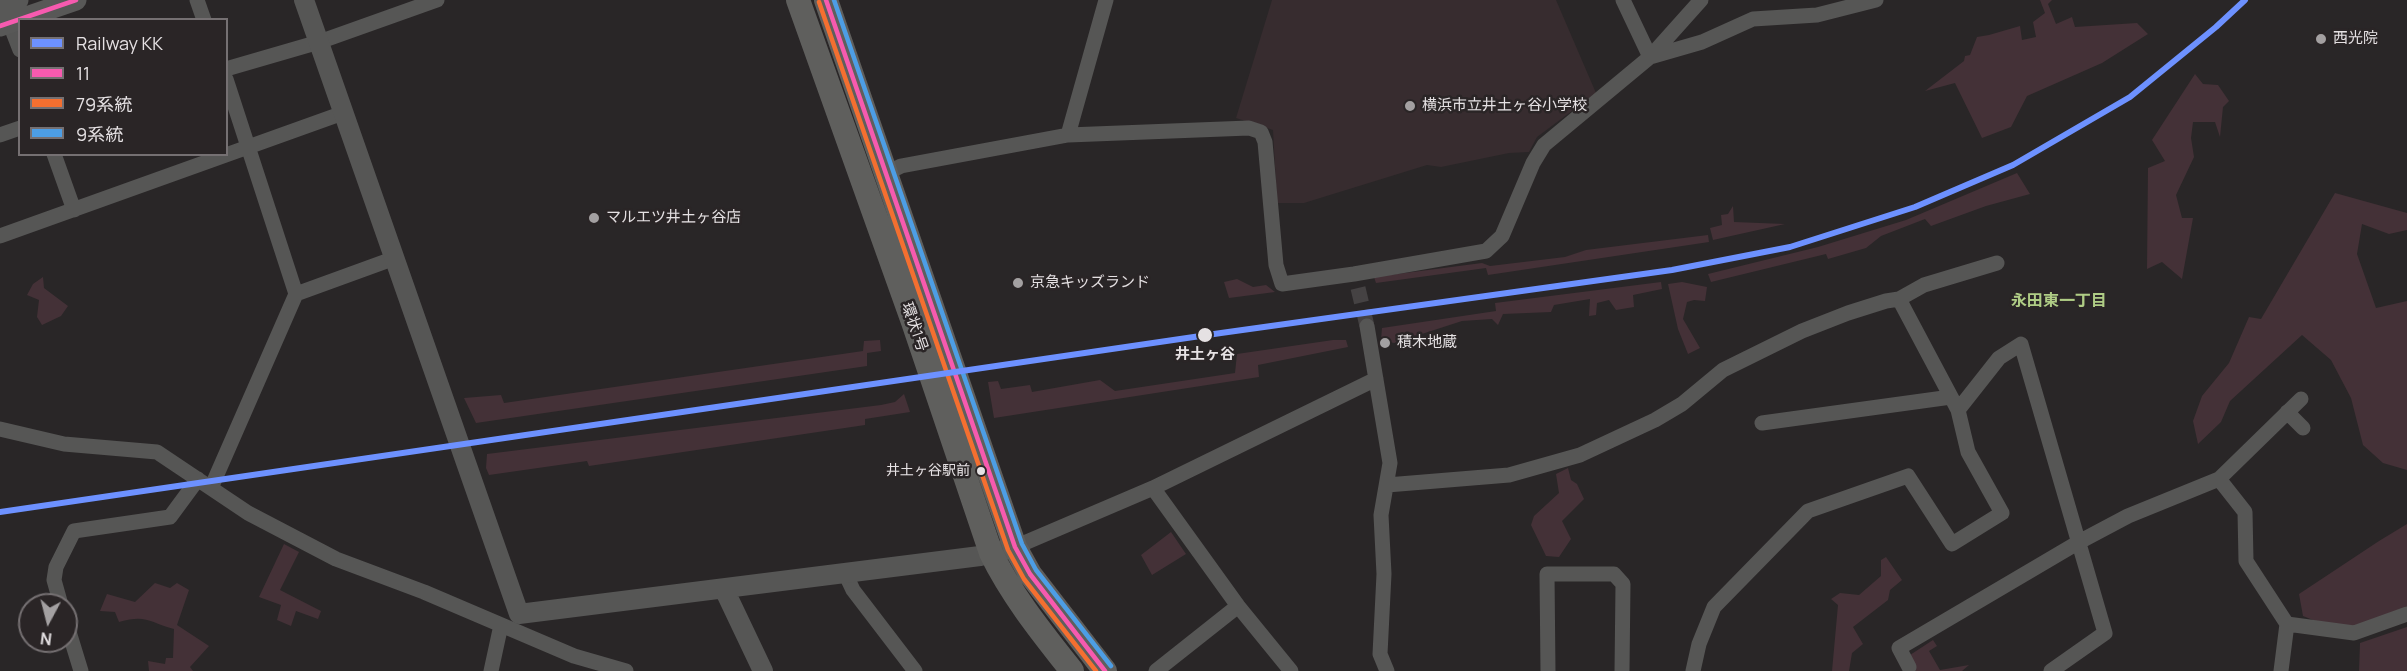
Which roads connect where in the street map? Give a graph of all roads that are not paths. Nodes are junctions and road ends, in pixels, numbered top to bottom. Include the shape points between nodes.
1 (76, 0) edge
2 (197, 0) edge
3 (304, 0) edge
4 (437, 0) edge
5 (798, 0) edge
6 (826, 0) edge
7 (1106, 0) edge
8 (1623, 0) edge
9 (1701, 0) edge
10 (1876, 0) edge
11 (5, 10) edge
12 (203, 18) edge
13 (319, 42) junction
14 (18, 45) edge
15 (1650, 57) junction
16 (228, 68) edge
17 (228, 85) edge
18 (343, 113) junction
19 (18, 129) edge
20 (0, 135) edge
21 (1068, 135) junction
22 (249, 147) junction
23 (228, 155) edge
24 (55, 156) edge
25 (224, 156) edge
26 (885, 174) junction
27 (74, 210) junction
28 (0, 236) edge
29 (395, 258) junction
30 (1997, 263) dead end
31 (296, 294) junction
32 (1899, 299) junction
33 (1366, 326) tunnel mouth
34 (1376, 379) junction
35 (2301, 399) dead end
36 (1954, 404) junction
37 (2287, 412) junction
38 (1762, 423) dead end
39 (2302, 428) dead end
40 (0, 429) edge
41 (2219, 479) junction
42 (205, 483) junction
43 (1387, 485) junction
44 (1153, 488) junction
45 (2079, 542) junction
46 (1015, 547) junction
47 (991, 553) junction
48 (845, 573) junction
49 (724, 589) junction
50 (58, 593) edge
51 (1238, 606) junction
52 (2407, 614) edge
53 (510, 623) junction
54 (2287, 624) junction
55 (75, 653) edge
56 (1909, 667) dead end
57 (81, 671) edge
58 (491, 671) edge
59 (626, 671) edge
60 (763, 671) edge
61 (915, 671) edge
62 (1072, 671) edge
63 (1105, 671) edge
64 (1156, 671) edge
65 (1291, 671) edge
66 (1387, 671) edge
67 (1548, 671) edge
68 (1622, 671) edge
69 (1693, 671) edge
70 (2051, 671) edge
71 (2281, 671) edge

1 - 11 main road
2 - 12 street
3 - 13 street
4 - 13 street
5 - 47 main road, 環状1号
6 - 26 main road, 環状1号
7 - 21 street
8 - 15 street
9 - 15 street
10 - 15 street via 1817,15 1753,19 1702,42
11 - 14 street
13 - 16 street
13 - 18 street
15 - 21 street via 1544,146 1508,225 1493,246 1486,251 1356,281 1282,284 1276,265 1267,154 1261,132 1249,128
17 - 22 street
18 - 22 street
18 - 29 street
19 - 20 street
21 - 26 street via 901,166
22 - 23 street
22 - 31 street
24 - 27 street
25 - 27 street
26 - 46 main road, 環状1号
27 - 28 street
29 - 31 street
29 - 53 street
30 - 32 street via 1924,285
31 - 42 street
32 - 36 street
32 - 43 street via 1848,313 1782,340 1723,370 1682,404 1655,420 1580,455 1509,475
33 - 34 street
34 - 43 street via 1390,463
34 - 44 street
35 - 37 street
36 - 38 street
36 - 45 street via 1999,358 2021,344
36 - 69 street via 1968,452 2002,513 1952,544 1908,476 1808,511 1714,607
37 - 39 street
37 - 41 street
40 - 42 street via 64,444 157,453
41 - 45 street via 2128,516
41 - 54 street via 2245,512 2246,561
42 - 50 street via 170,517 74,531 56,567
42 - 53 street via 256,517 336,559
43 - 66 street via 1381,515 1384,574 1380,654
44 - 46 street
44 - 51 street
45 - 56 street via 1899,648
45 - 70 street via 2105,633
46 - 47 street
46 - 63 main road, 環状1号 via 1030,574
47 - 48 street
47 - 62 main road, 環状1号 via 1029,616
48 - 49 street
48 - 61 street via 853,590
49 - 53 street
49 - 60 street
51 - 64 street
51 - 65 street
52 - 54 street via 2354,633
53 - 58 street
53 - 59 street via 574,656
54 - 71 street
55 - 57 street
67 - 68 street via 1548,574 1614,574 1623,584

